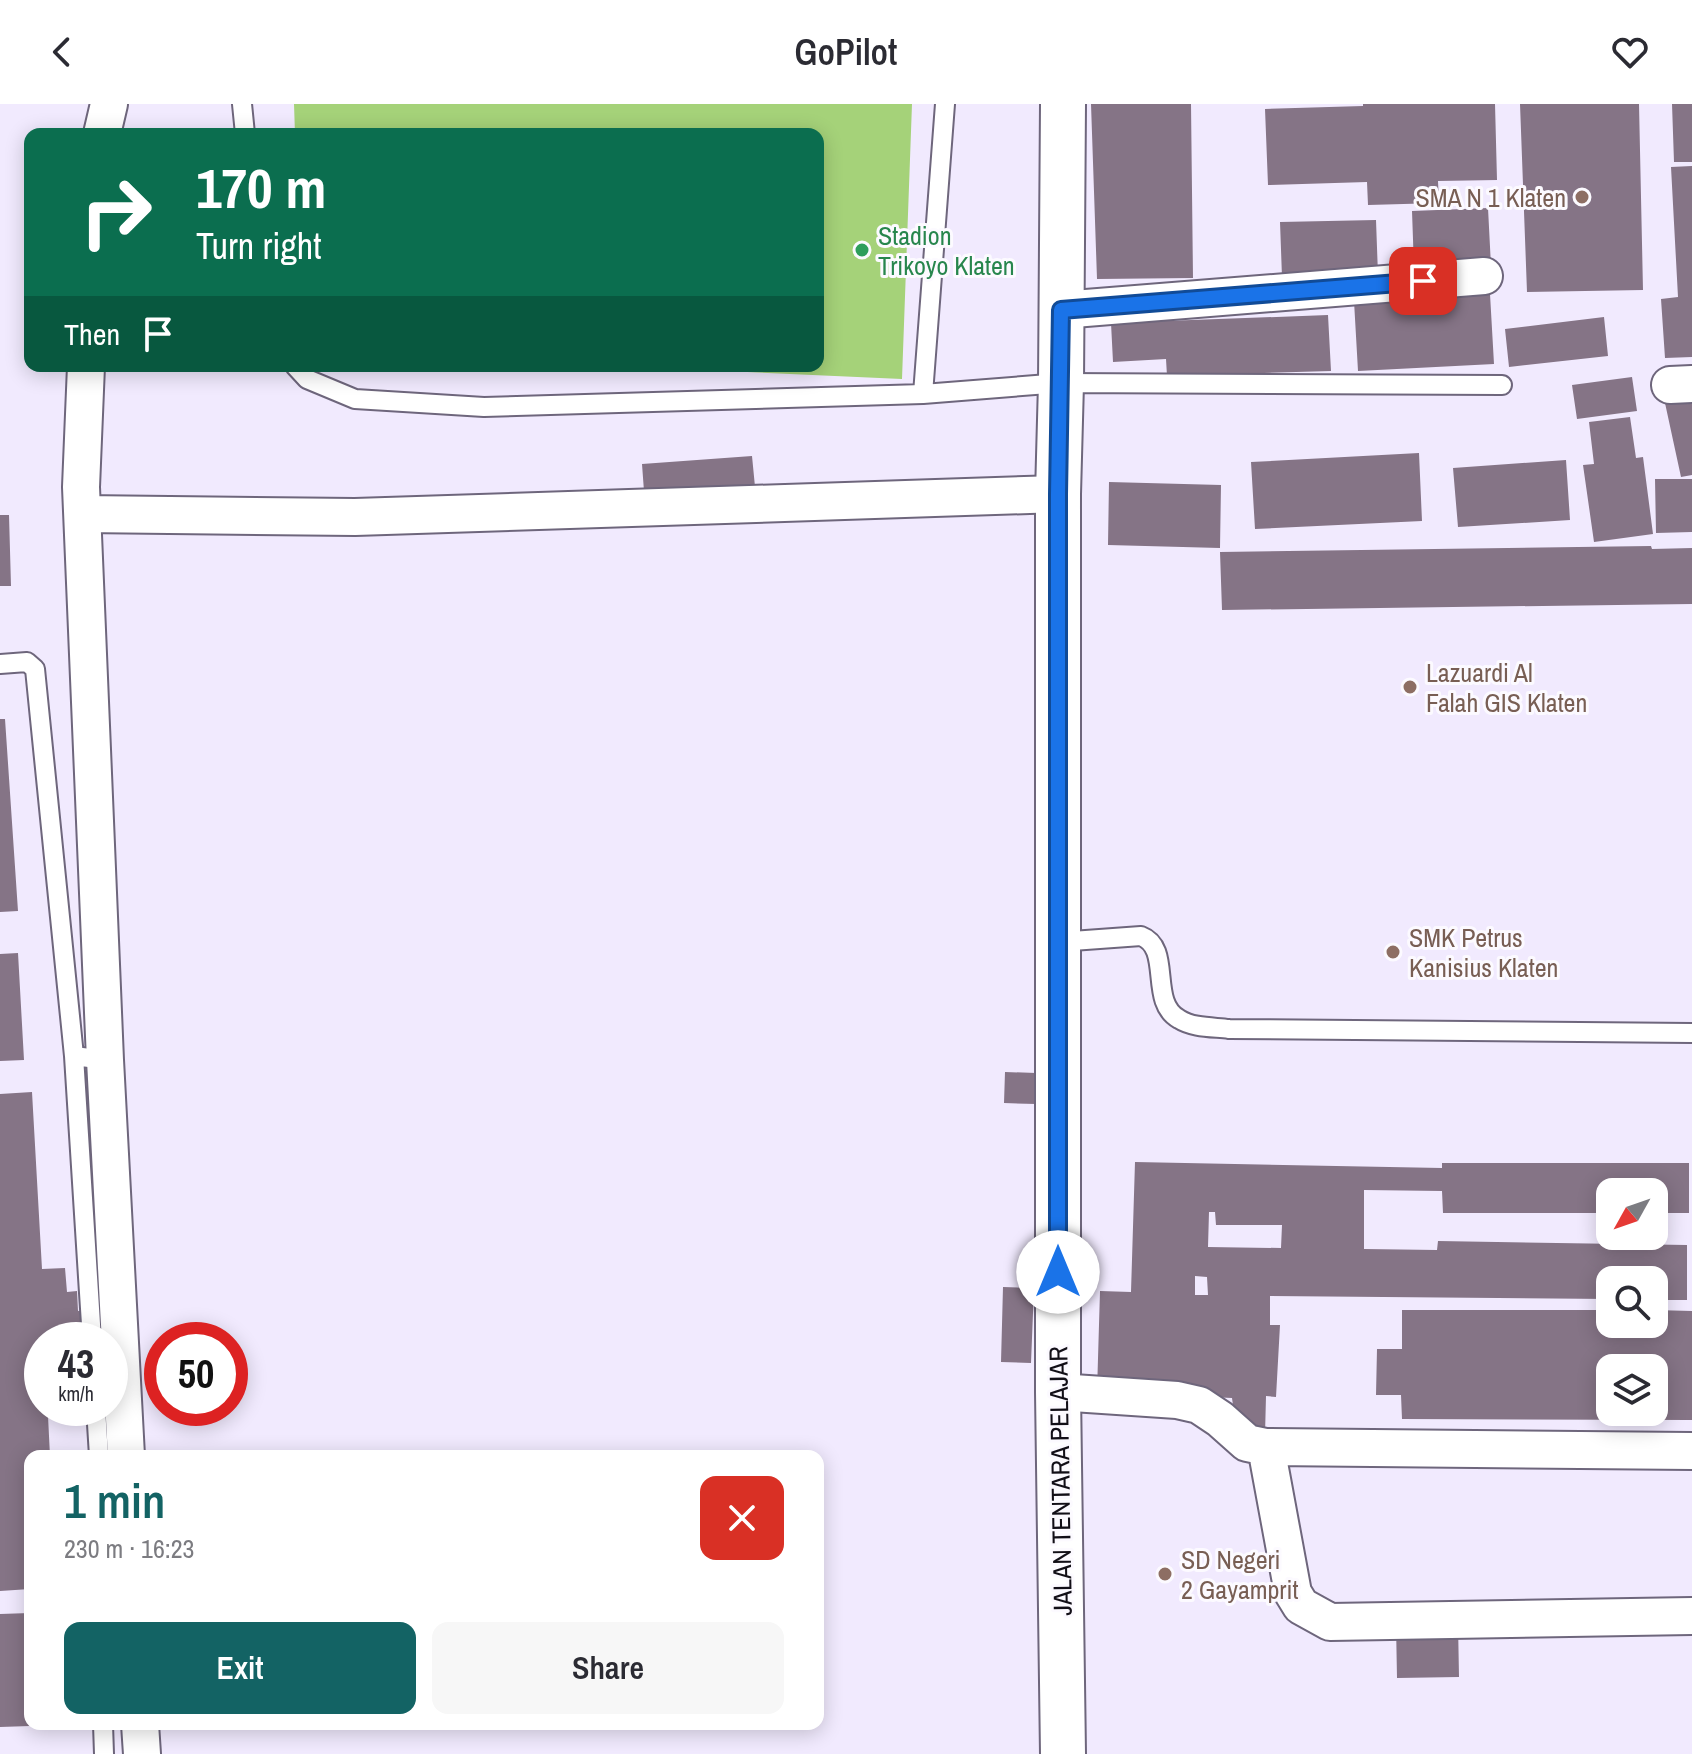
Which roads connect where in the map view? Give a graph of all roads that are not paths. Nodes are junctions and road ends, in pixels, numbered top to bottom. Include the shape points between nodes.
1 (109, 104) edge
2 (242, 104) edge
3 (945, 104) edge
4 (1063, 104) edge
5 (103, 128) edge
6 (244, 128) edge
7 (1484, 276) dead end
8 (1061, 310) junction
9 (86, 372) edge
10 (301, 372) edge
11 (1061, 383) junction
12 (1502, 385) dead end
13 (923, 394) junction
14 (1058, 494) junction
15 (83, 514) junction
16 (0, 664) edge
17 (1058, 942) junction
18 (1692, 1033) edge
19 (90, 1058) junction
20 (92, 1322) edge
21 (1058, 1392) junction
22 (97, 1426) edge
23 (1266, 1447) junction
24 (99, 1450) edge
25 (125, 1450) edge
26 (1692, 1451) edge
27 (1692, 1616) edge
28 (103, 1730) edge
29 (140, 1730) edge
30 (104, 1754) edge
31 (142, 1754) edge
32 (1063, 1754) edge

1 - 5 street
2 - 6 lane
3 - 13 lane
4 - 8 main road, JALAN TENTARA PELAJAR
7 - 8 street
8 - 11 main road, JALAN TENTARA PELAJAR
9 - 15 street
10 - 13 lane via 355,399 484,407
11 - 12 lane
11 - 13 lane
11 - 14 main road, JALAN TENTARA PELAJAR
14 - 15 street via 355,517
14 - 17 main road, JALAN TENTARA PELAJAR
15 - 19 street
16 - 19 lane via 27,662 35,669
17 - 18 lane via 1148,939 1155,946 1165,1003 1171,1013 1193,1025
17 - 21 main road, JALAN TENTARA PELAJAR
19 - 20 lane
19 - 25 street
21 - 23 street via 1199,1405 1247,1443
21 - 32 main road, JALAN TENTARA PELAJAR
22 - 24 lane
23 - 26 street
23 - 27 street via 1293,1593 1301,1606 1330,1622
28 - 30 lane
29 - 31 street

